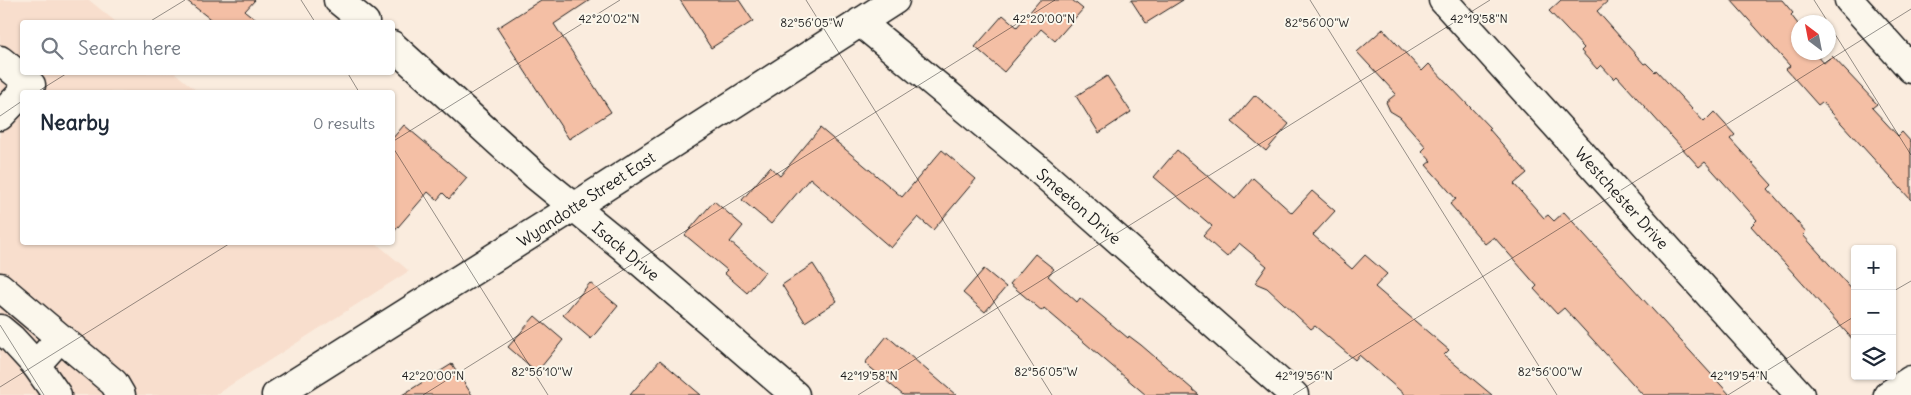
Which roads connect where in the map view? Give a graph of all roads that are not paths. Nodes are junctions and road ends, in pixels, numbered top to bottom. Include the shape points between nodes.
1 (338, 0) edge
2 (895, 0) edge
3 (1443, 0) edge
4 (1848, 0) edge
5 (363, 20) edge
6 (860, 22) junction
7 (395, 48) edge
8 (0, 60) edge
9 (1911, 70) edge
10 (26, 90) edge
11 (20, 96) edge
12 (0, 116) edge
13 (574, 207) junction
14 (0, 287) edge
15 (0, 329) edge
16 (60, 338) junction
17 (36, 365) junction
18 (1911, 380) edge
19 (57, 395) edge
20 (121, 395) edge
21 (276, 395) edge
22 (795, 395) edge
23 (1294, 395) edge
24 (1800, 395) edge
25 (1888, 395) edge

1 - 5 street
2 - 6 street, Wyandotte Street East
3 - 24 street, Westchester Drive
4 - 9 street
6 - 13 street, Wyandotte Street East
6 - 23 street, Smeeton Drive via 1037,168
7 - 13 street, Isack Drive
8 - 10 street via 31,85
11 - 12 street
13 - 21 street, Wyandotte Street East
13 - 22 street, Isack Drive
14 - 16 street
15 - 17 street
16 - 17 street
16 - 20 street via 114,383
17 - 19 street
18 - 25 street

